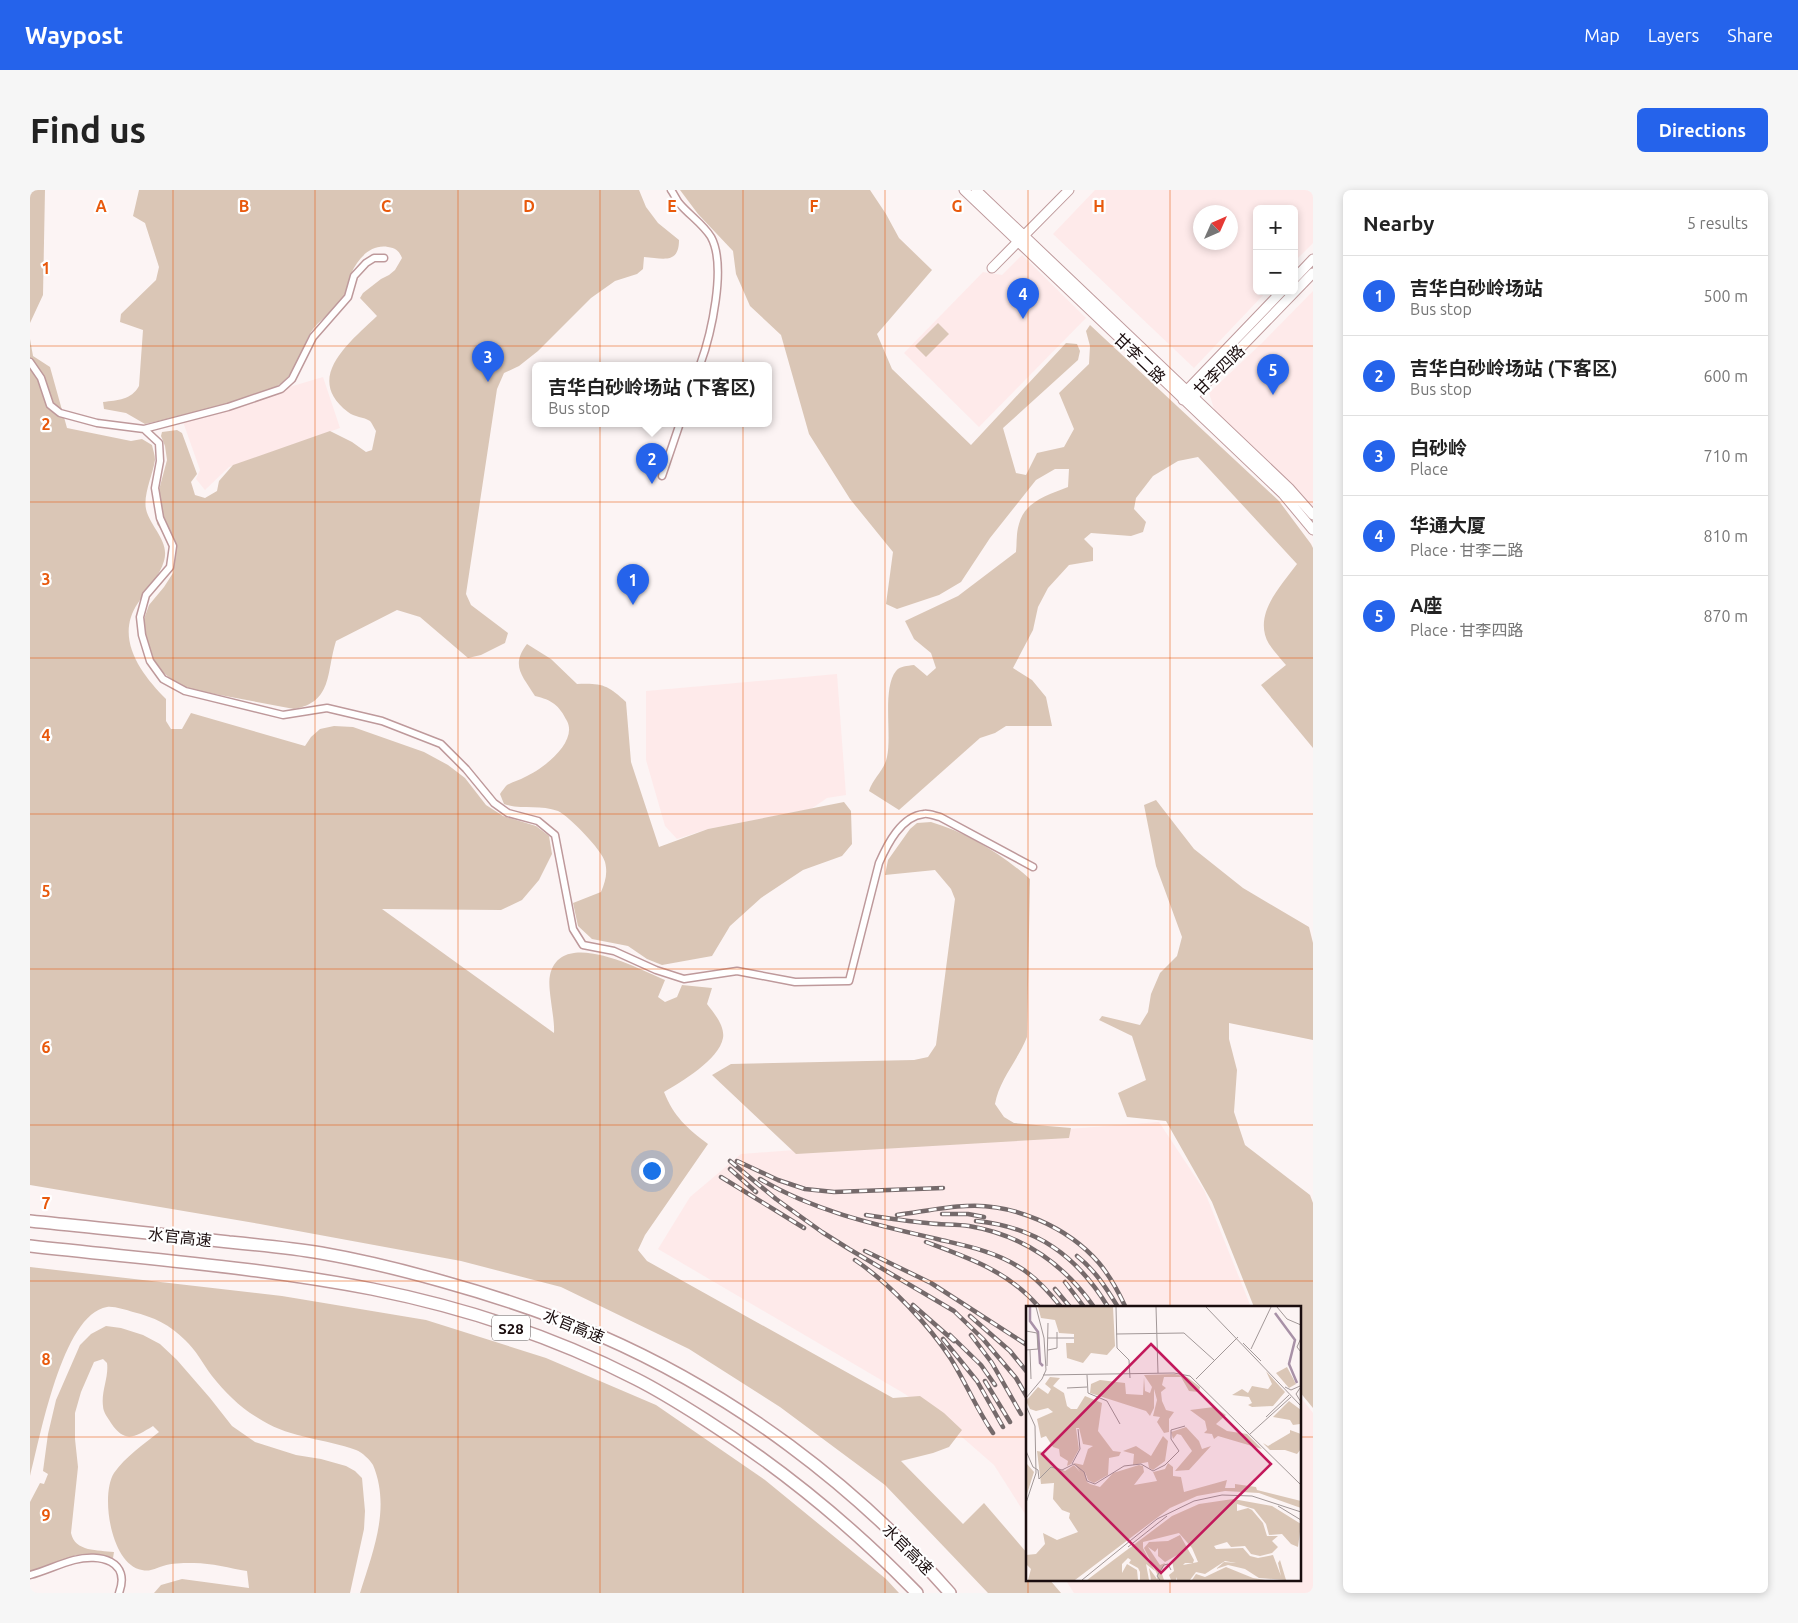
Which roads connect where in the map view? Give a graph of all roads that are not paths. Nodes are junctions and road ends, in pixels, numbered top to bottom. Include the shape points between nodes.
1 (671, 190) edge
2 (964, 190) edge
3 (976, 190) edge
4 (1068, 190) edge
5 (1021, 239) junction
6 (384, 258) dead end
7 (1313, 259) edge
8 (992, 268) dead end
9 (1313, 272) edge
10 (1298, 275) edge
11 (1278, 295) edge
12 (30, 362) edge
13 (701, 362) edge
14 (1184, 395) junction
15 (1193, 397) junction
16 (679, 427) edge
17 (144, 429) junction
18 (662, 476) dead end
19 (1313, 515) edge
20 (1313, 530) edge
21 (1033, 867) dead end
22 (30, 1221) edge
23 (30, 1246) edge
24 (30, 1575) edge
25 (119, 1593) edge
26 (917, 1593) edge
27 (950, 1593) edge

1 - 13 street via 710,236 716,250 718,268 710,327
2 - 5 main road, 甘李二路
3 - 5 main road, 甘李二路
4 - 5 main road
5 - 8 main road
5 - 14 main road, 甘李二路
6 - 17 street via 374,258 354,276 348,297 313,337 292,379 281,389
7 - 10 main road
9 - 15 main road, 甘李四路
11 - 14 main road, 甘李四路
12 - 17 street via 41,378 50,405 60,414 90,422
14 - 15 main road, 甘李二路
14 - 20 main road, 甘李二路 via 1283,494
15 - 19 main road, 甘李二路
16 - 18 street
17 - 21 street via 159,443 160,462 155,488 160,518 174,546 170,567 146,596 140,617 150,661 163,678 185,692 283,715 327,708 382,721 441,744 466,768 494,803 508,813 538,821 554,835 573,929 583,945 614,951 684,979 737,971 795,982 849,981 879,863 887,845 910,819 924,814 940,817
22 - 27 highway, 水官高速 / S28 via 322,1253 486,1294 602,1336 695,1384 792,1449 848,1492 897,1536
23 - 26 highway, 水官高速 / S28 via 270,1273 373,1289 478,1316 560,1346 638,1380 770,1463 832,1512
24 - 25 street via 74,1560 93,1558 117,1566 123,1583

